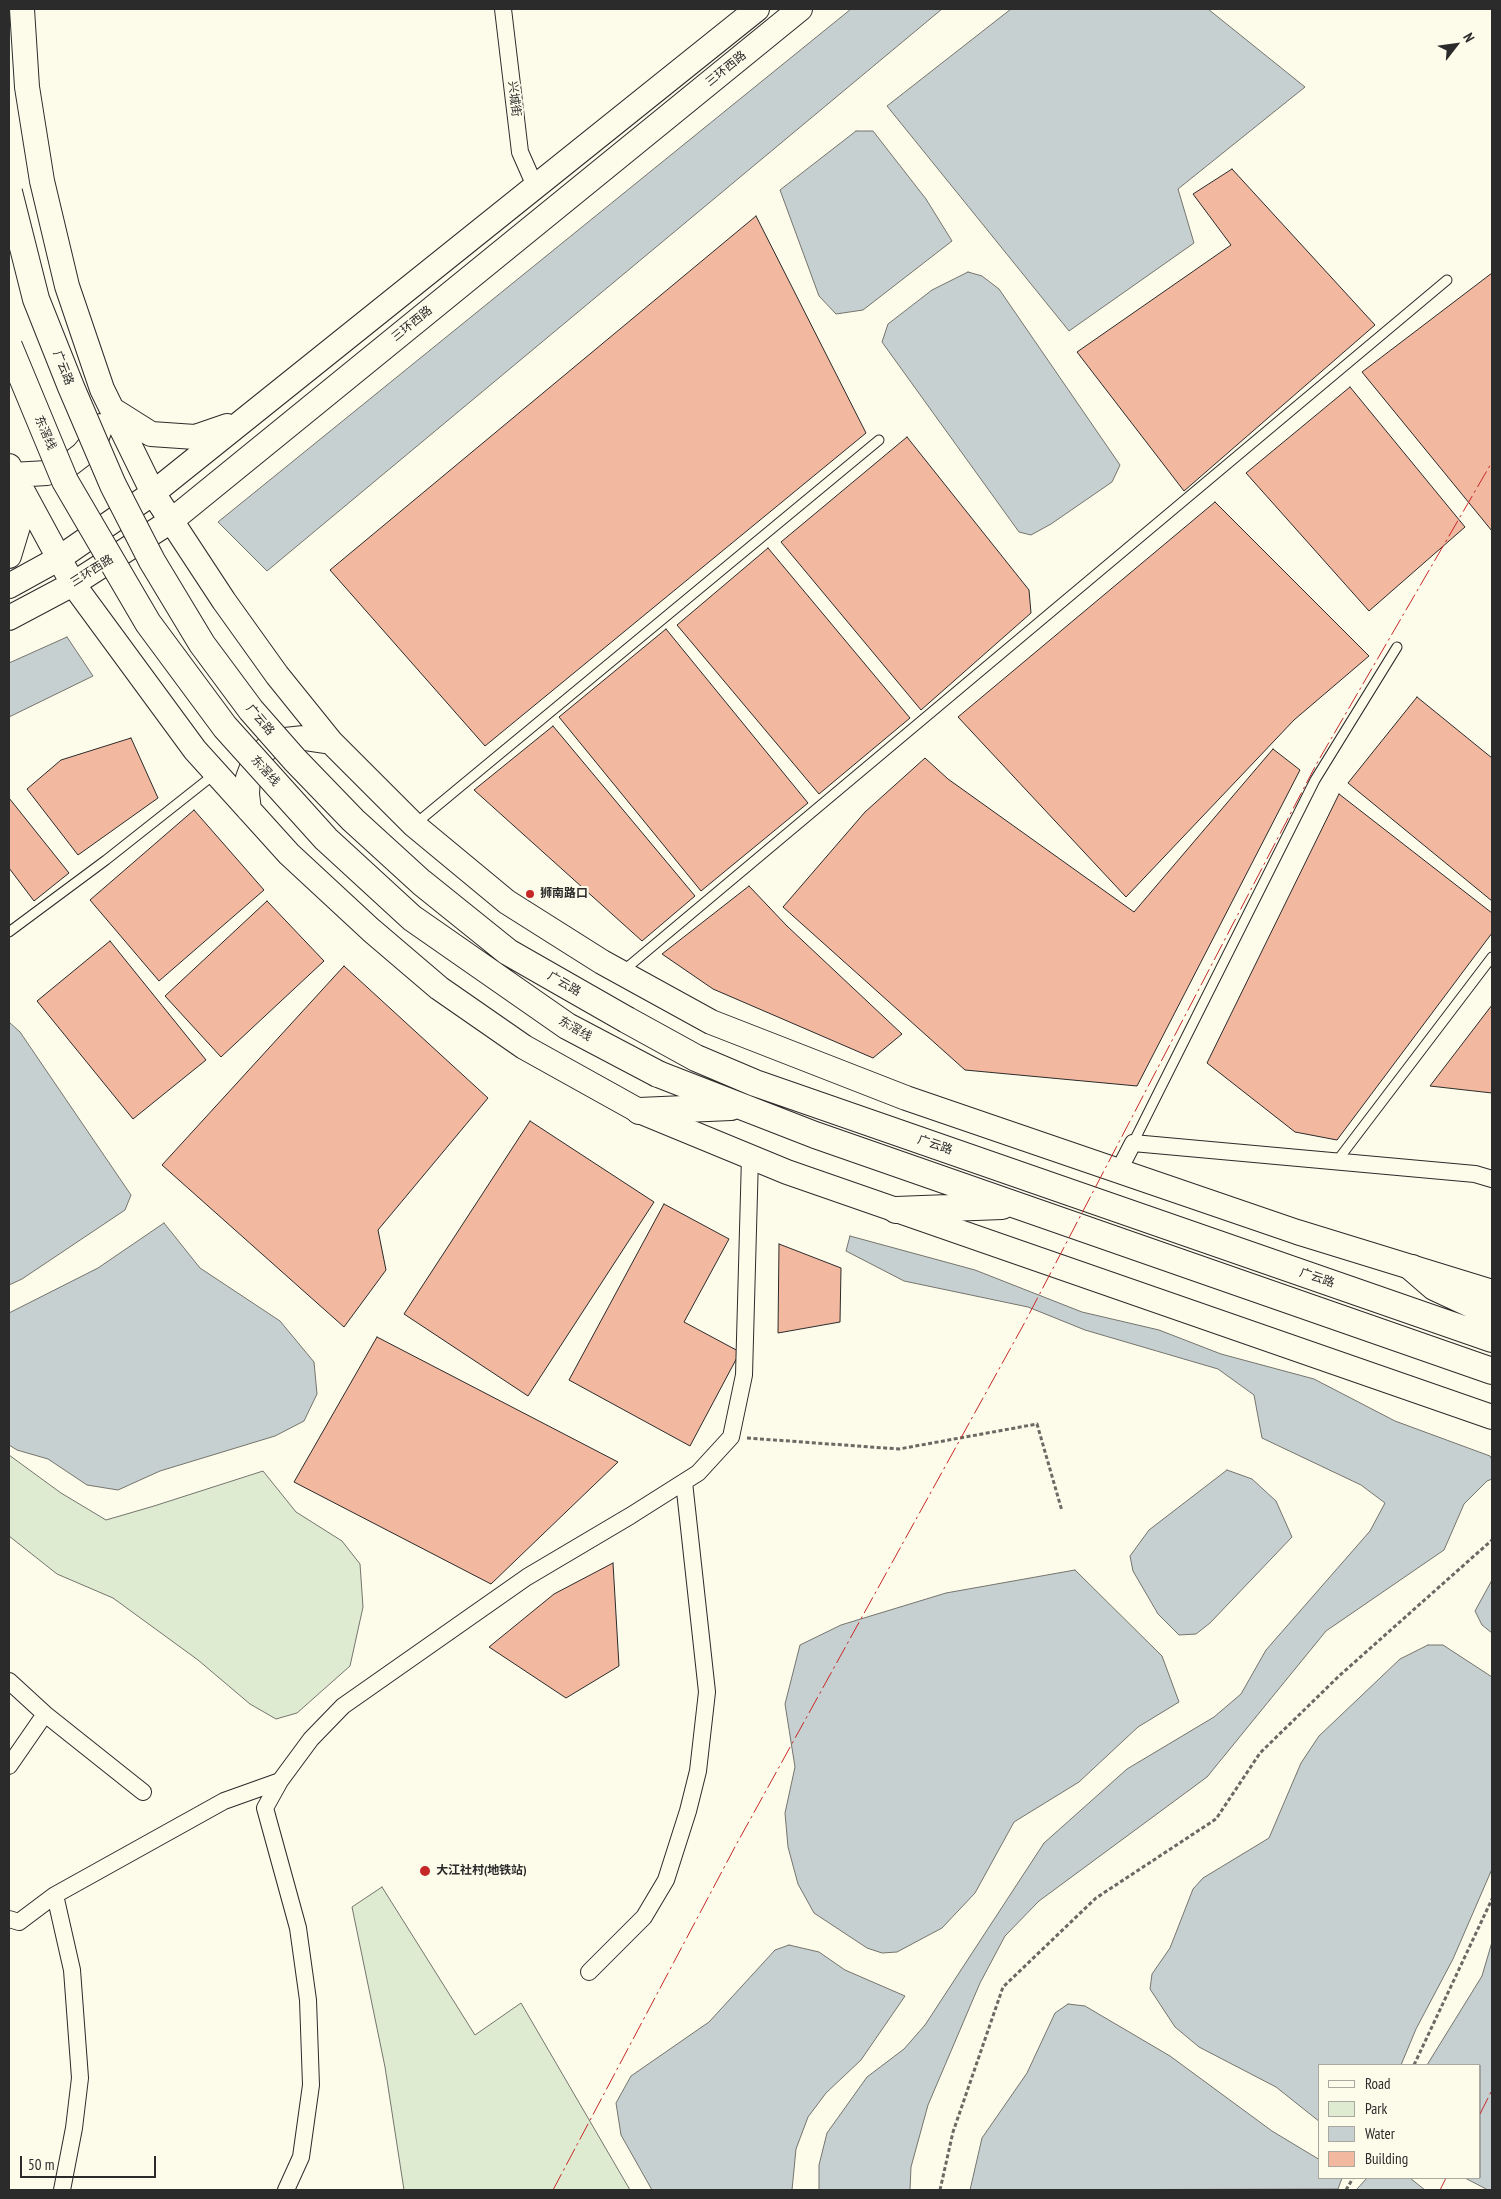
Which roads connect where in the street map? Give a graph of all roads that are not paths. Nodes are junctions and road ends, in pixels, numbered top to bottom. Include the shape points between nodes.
1 (22, 9) edge
2 (503, 9) edge
3 (756, 9) edge
4 (800, 9) edge
5 (535, 186) junction
6 (9, 192) edge
7 (1447, 280) dead end
8 (9, 346) edge
9 (106, 399) junction
10 (243, 421) junction
11 (879, 440) dead end
12 (10, 471) edge
13 (153, 493) junction
14 (171, 520) junction
15 (9, 556) edge
16 (58, 559) junction
17 (73, 584) junction
18 (9, 586) edge
19 (9, 618) edge
20 (1397, 648) dead end
21 (331, 742) junction
22 (216, 773) junction
23 (249, 810) junction
24 (414, 825) junction
25 (9, 932) edge
26 (1492, 957) edge
27 (621, 973) junction
28 (743, 1107) junction
29 (639, 1111) junction
30 (1132, 1142) junction
31 (750, 1157) junction
32 (1337, 1161) junction
33 (1119, 1170) junction
34 (1492, 1180) edge
35 (1016, 1205) junction
36 (896, 1210) junction
37 (1412, 1268) junction
38 (1492, 1292) edge
39 (1492, 1314) edge
40 (1492, 1339) edge
41 (1492, 1371) edge
42 (1492, 1417) edge
43 (684, 1482) junction
44 (9, 1681) edge
45 (45, 1714) junction
46 (9, 1766) edge
47 (280, 1781) junction
48 (143, 1792) dead end
49 (55, 1895) junction
50 (9, 1919) edge
51 (589, 1972) dead end
52 (62, 2190) edge
53 (286, 2190) edge

1 - 9 main road via 27,87 42,180 67,286
2 - 5 street, 兴城街 via 520,152
3 - 5 main road
4 - 14 main road, 三环西路
5 - 10 main road
6 - 40 main road, 广云路, bridge via 36,299 71,387 113,485 152,560 202,644 251,710 353,820 421,882 508,952 696,1058 755,1083
7 - 27 lane
8 - 28 main road, 东滘线, bridge via 65,481 148,623 225,727 326,839 412,918 567,1026 658,1074
9 - 10 main road via 151,434 195,437
9 - 12 main road via 97,437 70,464 47,472
9 - 13 main road
10 - 13 main road
11 - 24 lane
12 - 15 main road via 19,523
12 - 16 main road
13 - 14 main road
13 - 16 main road
14 - 17 main road, 三环西路
14 - 21 main road via 277,675
16 - 17 main road
16 - 18 main road
17 - 19 main road, 三环西路
17 - 22 main road via 195,750
20 - 30 lane via 1315,780
21 - 23 main road via 304,738 285,740 268,747 254,762 248,778
21 - 24 main road
22 - 23 main road
22 - 25 lane
23 - 29 main road via 289,854 439,988 524,1047
24 - 27 main road via 506,902
26 - 32 lane
27 - 33 main road via 711,1022 906,1098
28 - 29 main road
28 - 35 main road
29 - 31 main road
30 - 32 street
30 - 33 street
31 - 36 main road
31 - 43 street via 744,1375 731,1437 698,1473
32 - 34 street via 1475,1174
33 - 37 main road
35 - 36 main road
35 - 41 main road
36 - 42 main road
37 - 38 main road
37 - 39 main road via 1434,1287
43 - 47 street via 527,1577 343,1706 311,1739
43 - 51 street via 707,1692 698,1771 666,1880 644,1917
44 - 45 street
45 - 46 street
45 - 48 street
47 - 49 street via 224,1801
47 - 53 street via 265,1808 298,1928 308,2000 311,2085 300,2157
49 - 50 street via 19,1922
49 - 52 street via 72,1970 80,2078

